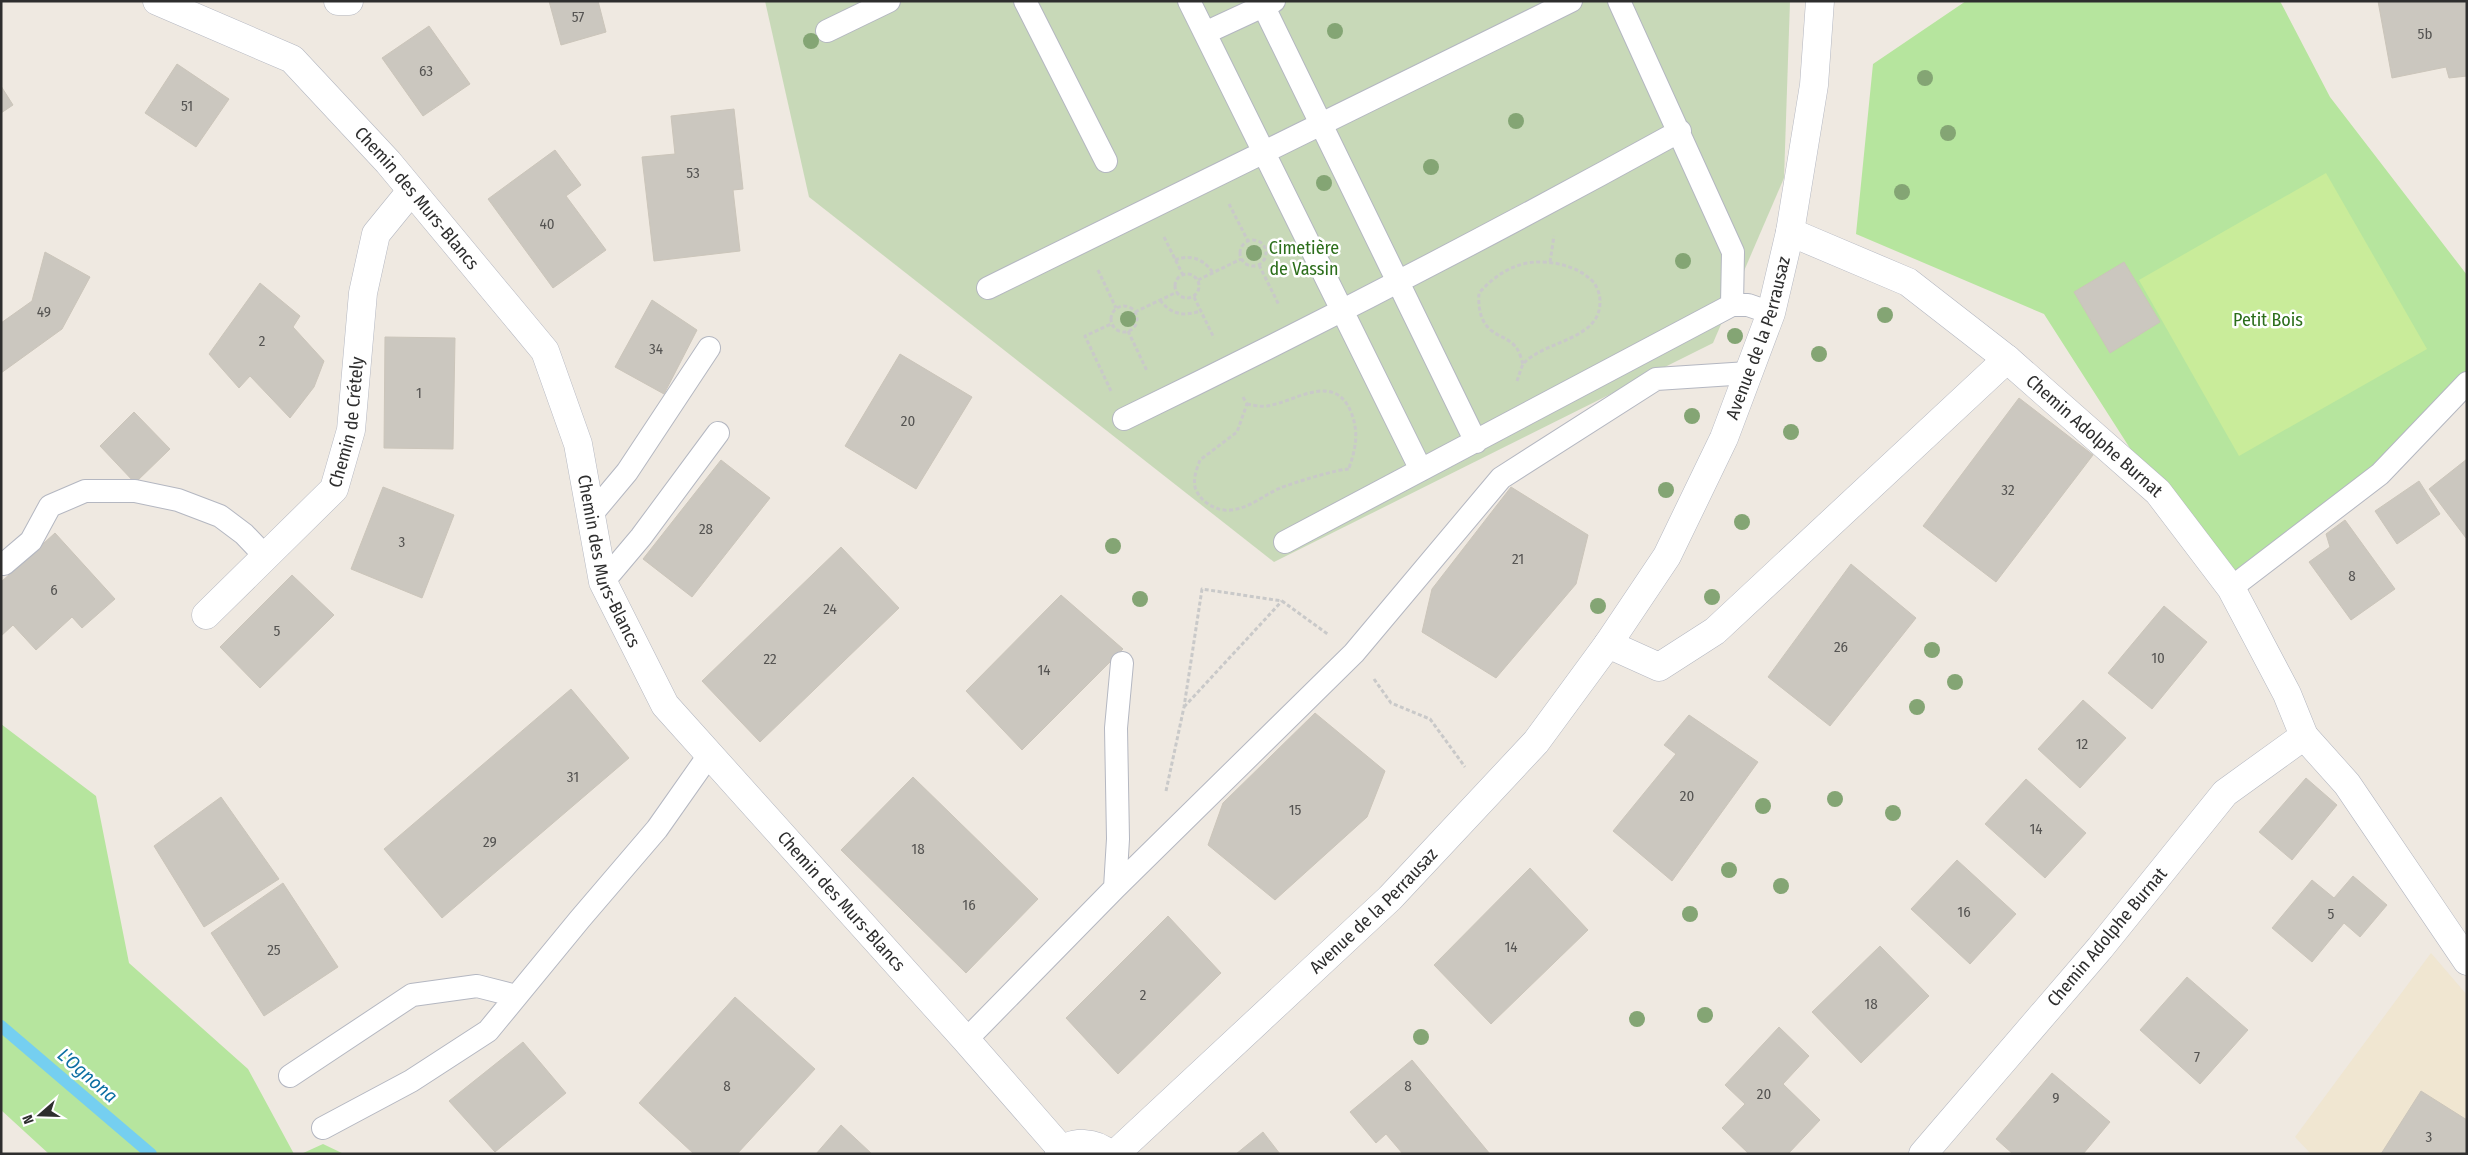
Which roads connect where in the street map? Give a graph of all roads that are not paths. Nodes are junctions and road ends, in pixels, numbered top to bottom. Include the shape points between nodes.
1 (158, 1) edge
2 (338, 1) edge
3 (349, 1) edge
4 (889, 1) edge
5 (1026, 1) edge
6 (1189, 1) edge
7 (1571, 1) edge
8 (1619, 1) edge
9 (1820, 1) edge
10 (1266, 3) edge
11 (827, 31) dead end
12 (1205, 33) junction
13 (1321, 124) junction
14 (1680, 131) junction
15 (1263, 151) junction
16 (1106, 161) dead end
17 (411, 191) junction
18 (1790, 232) junction
19 (1398, 282) junction
20 (988, 288) dead end
21 (1732, 305) junction
22 (1342, 311) junction
23 (1771, 313) junction
24 (709, 348) dead end
25 (2007, 359) junction
26 (1748, 373) junction
27 (2467, 383) edge
28 (1124, 419) road end
29 (718, 433) dead end
30 (1476, 442) junction
31 (1421, 470) junction
32 (591, 515) junction
33 (1285, 542) dead end
34 (266, 557) junction
35 (4, 564) dead end
36 (604, 582) junction
37 (2231, 588) junction
38 (206, 615) dead end
39 (1608, 644) junction
40 (1122, 663) dead end
41 (2304, 736) junction
42 (709, 755) junction
43 (1115, 888) junction
44 (2467, 961) edge
45 (516, 996) junction
46 (966, 1040) junction
47 (290, 1076) dead end
48 (323, 1128) dead end
49 (1061, 1152) edge
50 (1109, 1154) edge
51 (1116, 1154) edge
52 (1924, 1154) edge

1 - 17 street, Chemin des Murs-Blancs via 292,59
2 - 3 street
4 - 11 lane
5 - 16 lane
6 - 12 lane
7 - 13 lane
8 - 14 lane
9 - 18 street, Avenue de la Perrausaz via 1814,84
10 - 12 lane
10 - 13 lane
12 - 15 lane
13 - 15 lane
13 - 19 lane
14 - 19 lane
14 - 21 lane via 1733,252
15 - 20 lane
15 - 22 lane
17 - 32 street, Chemin des Murs-Blancs via 546,351 578,444
17 - 34 street, Chemin de Crétely via 376,234 363,292 352,430 334,489
18 - 23 street, Avenue de la Perrausaz
18 - 25 street, Chemin Adolphe Burnat via 1908,282
19 - 22 lane
19 - 30 lane
21 - 23 lane via 1748,305
21 - 30 lane
22 - 28 lane
22 - 31 lane
23 - 26 street, Avenue de la Perrausaz
24 - 32 lane via 626,472
25 - 37 street, Chemin Adolphe Burnat via 2158,492
25 - 39 street via 1870,477 1714,630 1659,667
26 - 39 street, Avenue de la Perrausaz via 1724,438 1667,556
26 - 43 lane via 1656,379 1501,478 1354,653
27 - 37 lane via 2380,474
29 - 36 lane
30 - 31 lane
31 - 33 lane
32 - 36 street, Chemin des Murs-Blancs
34 - 35 lane via 244,534 220,516 178,500 135,492 85,491 50,506 31,541
34 - 38 street, Chemin de Crétely
36 - 42 street, Chemin des Murs-Blancs via 665,705
37 - 41 street, Chemin Adolphe Burnat via 2287,694
39 - 51 street, Avenue de la Perrausaz via 1536,742 1390,898
40 - 43 lane via 1116,728 1118,839
41 - 44 street, Chemin Adolphe Burnat via 2347,784
41 - 52 street, Chemin Adolphe Burnat via 2225,793 2100,948
42 - 45 lane via 657,829
42 - 46 street, Chemin des Murs-Blancs
43 - 46 lane
45 - 47 lane via 477,986 412,995
45 - 48 lane via 488,1031 411,1081
46 - 49 street, Chemin des Murs-Blancs
49 - 50 street via 1083,1143

